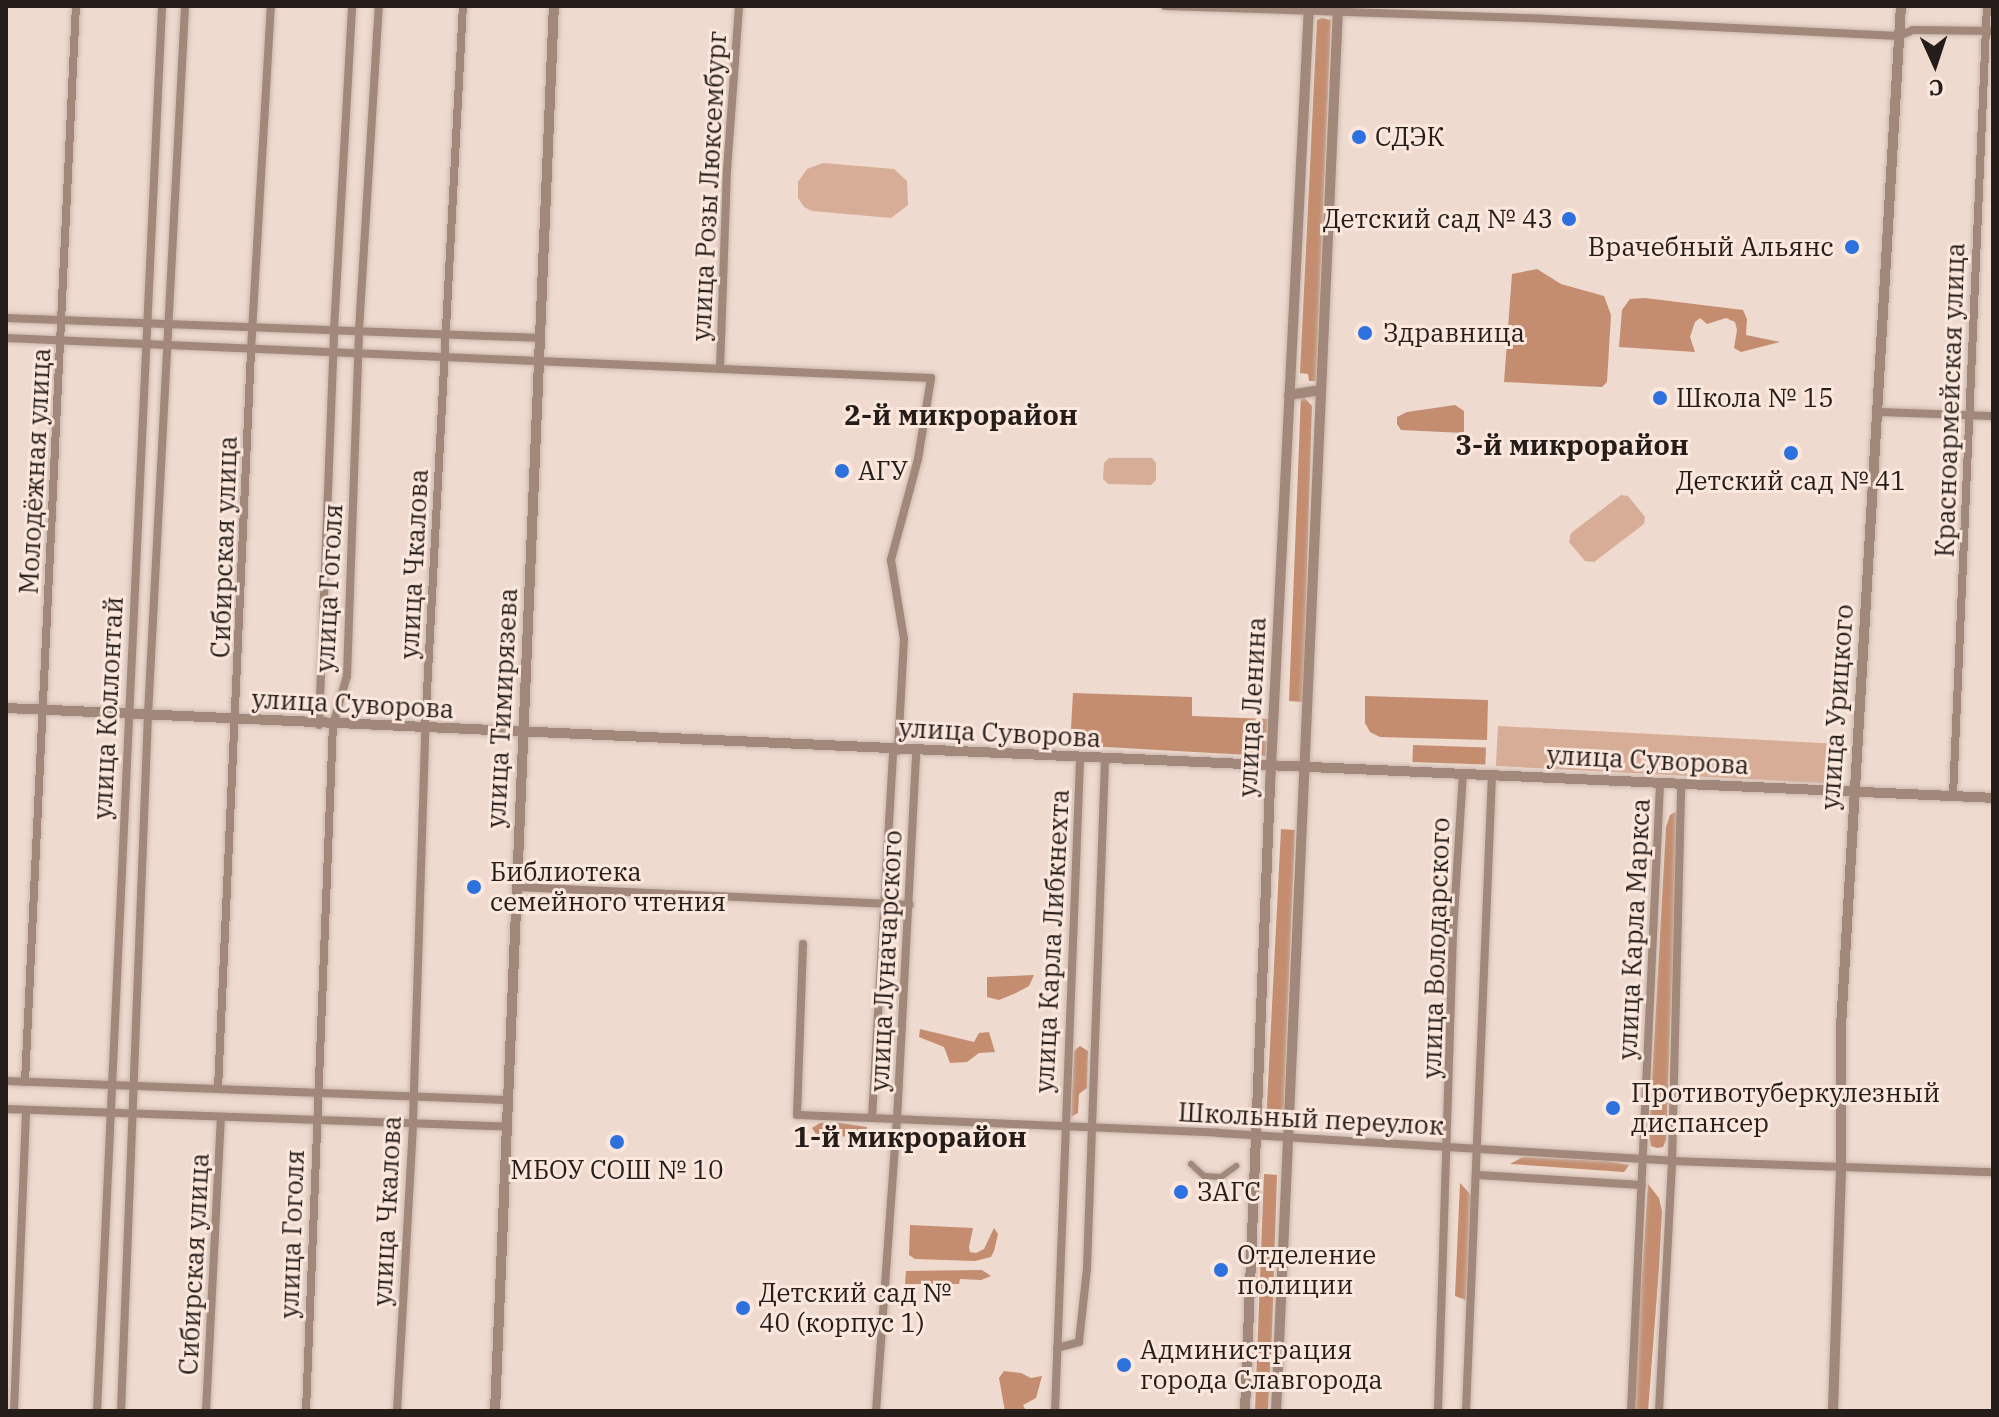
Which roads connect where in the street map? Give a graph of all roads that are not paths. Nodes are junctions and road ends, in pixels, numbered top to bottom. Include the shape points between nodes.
1 (76, 6) edge
2 (162, 6) edge
3 (185, 6) edge
4 (271, 6) edge
5 (352, 6) edge
6 (379, 6) edge
7 (463, 6) edge
8 (554, 6) edge
9 (739, 6) edge
10 (1165, 6) edge
11 (1498, 6) edge
12 (1529, 6) edge
13 (1901, 6) edge
14 (1987, 6) edge
15 (1309, 9) edge
16 (1338, 10) edge
17 (1498, 16) junction
18 (1529, 18) junction
19 (1990, 30) edge
20 (1899, 36) junction
21 (6, 318) edge
22 (62, 320) junction
23 (146, 325) junction
24 (168, 326) junction
25 (253, 328) junction
26 (334, 330) junction
27 (359, 330) junction
28 (446, 334) junction
29 (6, 338) edge
30 (541, 338) junction
31 (62, 340) junction
32 (145, 345) junction
33 (169, 346) junction
34 (251, 350) junction
35 (333, 353) junction
36 (358, 354) junction
37 (445, 356) junction
38 (540, 360) junction
39 (720, 369) junction
40 (1321, 390) junction
41 (1289, 395) junction
42 (1877, 412) junction
43 (1971, 415) junction
44 (1993, 416) edge
45 (6, 708) edge
46 (44, 710) junction
47 (129, 714) junction
48 (148, 715) junction
49 (237, 720) junction
50 (319, 725) junction
51 (333, 725) junction
52 (425, 730) junction
53 (523, 733) junction
54 (895, 751) junction
55 (916, 752) junction
56 (1080, 760) junction
57 (1105, 760) junction
58 (1271, 767) junction
59 (1304, 767) junction
60 (1463, 774) junction
61 (1492, 775) junction
62 (1660, 784) junction
63 (1681, 785) junction
64 (1856, 791) junction
65 (1953, 796) junction
66 (1993, 798) edge
67 (516, 887) junction
68 (885, 904) junction
69 (910, 905) junction
70 (803, 944) dead end
71 (6, 1081) edge
72 (25, 1082) junction
73 (110, 1085) junction
74 (134, 1086) junction
75 (218, 1089) junction
76 (316, 1090) junction
77 (413, 1095) junction
78 (506, 1100) junction
79 (6, 1109) edge
80 (26, 1110) junction
81 (109, 1115) junction
82 (133, 1115) junction
83 (221, 1118) junction
84 (872, 1118) junction
85 (897, 1119) junction
86 (315, 1120) junction
87 (413, 1122) junction
88 (505, 1126) junction
89 (1064, 1127) junction
90 (1093, 1129) junction
91 (1257, 1136) junction
92 (1287, 1137) junction
93 (1449, 1146) junction
94 (1479, 1147) junction
95 (1643, 1159) junction
96 (1672, 1161) junction
97 (1191, 1164) dead end
98 (1841, 1165) junction
99 (1236, 1166) dead end
100 (1993, 1172) edge
101 (1478, 1175) junction
102 (1642, 1185) junction
103 (1057, 1348) junction
104 (14, 1411) edge
105 (97, 1411) edge
106 (121, 1411) edge
107 (206, 1411) edge
108 (306, 1411) edge
109 (397, 1411) edge
110 (495, 1411) edge
111 (876, 1411) edge
112 (1055, 1411) edge
113 (1245, 1411) edge
114 (1276, 1411) edge
115 (1438, 1411) edge
116 (1466, 1411) edge
117 (1631, 1411) edge
118 (1659, 1411) edge
119 (1833, 1411) edge

1 - 22 street, Молодёжная улица
2 - 23 street, улица Коллонтай
3 - 24 street, улица Коллонтай
4 - 25 street, Сибирская улица
5 - 26 street
6 - 27 street, улица Гоголя
7 - 28 street, улица Чкалова
8 - 30 street, улица Тимирязева
9 - 39 street, улица Розы Люксембург
10 - 15 street
11 - 17 street
12 - 18 street
13 - 20 street, улица Урицкого
14 - 19 street, Красноармейская улица
15 - 16 street
15 - 41 street, улица Ленина
16 - 17 street
16 - 40 street, улица Ленина
17 - 18 street
18 - 20 street
19 - 20 street via 1913,30
19 - 43 street, Красноармейская улица
20 - 42 street, улица Урицкого
21 - 22 street
22 - 23 street
22 - 31 street, Молодёжная улица
23 - 24 street
23 - 32 street, улица Коллонтай
24 - 25 street
24 - 33 street, улица Коллонтай
25 - 26 street
25 - 34 street, Сибирская улица
26 - 27 street
26 - 35 street
27 - 28 street
27 - 36 street, улица Гоголя
28 - 30 street
28 - 37 street, улица Чкалова
29 - 31 street
30 - 38 street, улица Тимирязева
31 - 32 street
31 - 46 street, Молодёжная улица
32 - 33 street
32 - 47 street, улица Коллонтай
33 - 34 street
33 - 48 street, улица Коллонтай
34 - 35 street
34 - 49 street, Сибирская улица
35 - 36 street
35 - 50 street
36 - 37 street
36 - 51 street, улица Гоголя via 347,676
37 - 38 street
37 - 52 street, улица Чкалова
38 - 39 street
38 - 53 street, улица Тимирязева
39 - 54 street, улица Луначарского via 931,378 918,459 891,560 904,639
40 - 41 street
40 - 59 street, улица Ленина
41 - 58 street, улица Ленина
42 - 43 street
42 - 64 street, улица Урицкого
43 - 44 street
43 - 65 street, Красноармейская улица
45 - 46 street, улица Суворова
46 - 47 street, улица Суворова
46 - 72 street, Молодёжная улица
47 - 48 street, улица Суворова
47 - 73 street, улица Коллонтай
48 - 49 street, улица Суворова
48 - 74 street, улица Коллонтай
49 - 50 street, улица Суворова
49 - 75 street, Сибирская улица
50 - 51 street, улица Суворова
51 - 52 street, улица Суворова
51 - 76 street, улица Гоголя
52 - 53 street, улица Суворова
52 - 77 street, улица Чкалова
53 - 54 street, улица Суворова
53 - 67 street, улица Тимирязева
54 - 55 street, улица Суворова
54 - 68 street, улица Луначарского
55 - 56 street, улица Суворова
55 - 69 street, улица Луначарского
56 - 57 street, улица Суворова
56 - 89 street, улица Карла Либкнехта
57 - 58 street, улица Суворова
57 - 90 street, улица Карла Либкнехта
58 - 59 street, улица Суворова
58 - 91 street, улица Ленина
59 - 60 street, улица Суворова
59 - 92 street, улица Ленина
60 - 61 street, улица Суворова
60 - 93 street, улица Володарского via 1453,932
61 - 62 street, улица Суворова
61 - 94 street, улица Володарского
62 - 63 street, улица Суворова
62 - 95 street, улица Карла Маркса
63 - 64 street, улица Суворова
63 - 96 street, улица Карла Маркса
64 - 65 street, улица Суворова
64 - 98 street, улица Урицкого via 1841,1027
65 - 66 street, улица Суворова
67 - 68 street
67 - 78 street, улица Тимирязева
68 - 69 street
68 - 84 street, улица Луначарского
69 - 85 street, улица Луначарского
70 - 84 street, Школьный переулок via 797,1115
71 - 72 street
72 - 73 street
73 - 74 street
73 - 81 street, улица Коллонтай
74 - 75 street
74 - 82 street, улица Коллонтай
75 - 76 street
76 - 77 street
76 - 86 street, улица Гоголя
77 - 78 street
77 - 87 street, улица Чкалова
78 - 88 street, улица Тимирязева
79 - 80 street
80 - 81 street
80 - 104 street
81 - 82 street
81 - 105 street, улица Коллонтай
82 - 83 street
82 - 106 street
83 - 86 street
83 - 107 street, Сибирская улица
84 - 85 street, Школьный переулок
85 - 89 street, Школьный переулок
85 - 111 street, улица Луначарского
86 - 87 street
86 - 108 street, улица Гоголя
87 - 88 street
87 - 109 street, улица Чкалова
88 - 110 street, улица Тимирязева
89 - 90 street, Школьный переулок
89 - 103 street, улица Карла Либкнехта
90 - 91 street, Школьный переулок
90 - 103 street, улица Карла Либкнехта via 1079,1342
91 - 92 street, Школьный переулок
91 - 113 street, улица Ленина
92 - 93 street, Школьный переулок
92 - 114 street, улица Ленина
93 - 94 street, Школьный переулок
93 - 115 street, улица Володарского
94 - 95 street, Школьный переулок
94 - 101 street, улица Володарского
95 - 96 street, Школьный переулок
95 - 102 street, улица Карла Маркса
96 - 98 street, Школьный переулок
96 - 118 street, улица Карла Маркса
97 - 99 street via 1204,1176 1221,1177
98 - 100 street, Школьный переулок
98 - 119 street, улица Урицкого
101 - 102 street
101 - 116 street, улица Володарского
102 - 117 street, улица Карла Маркса
103 - 112 street, улица Карла Либкнехта

